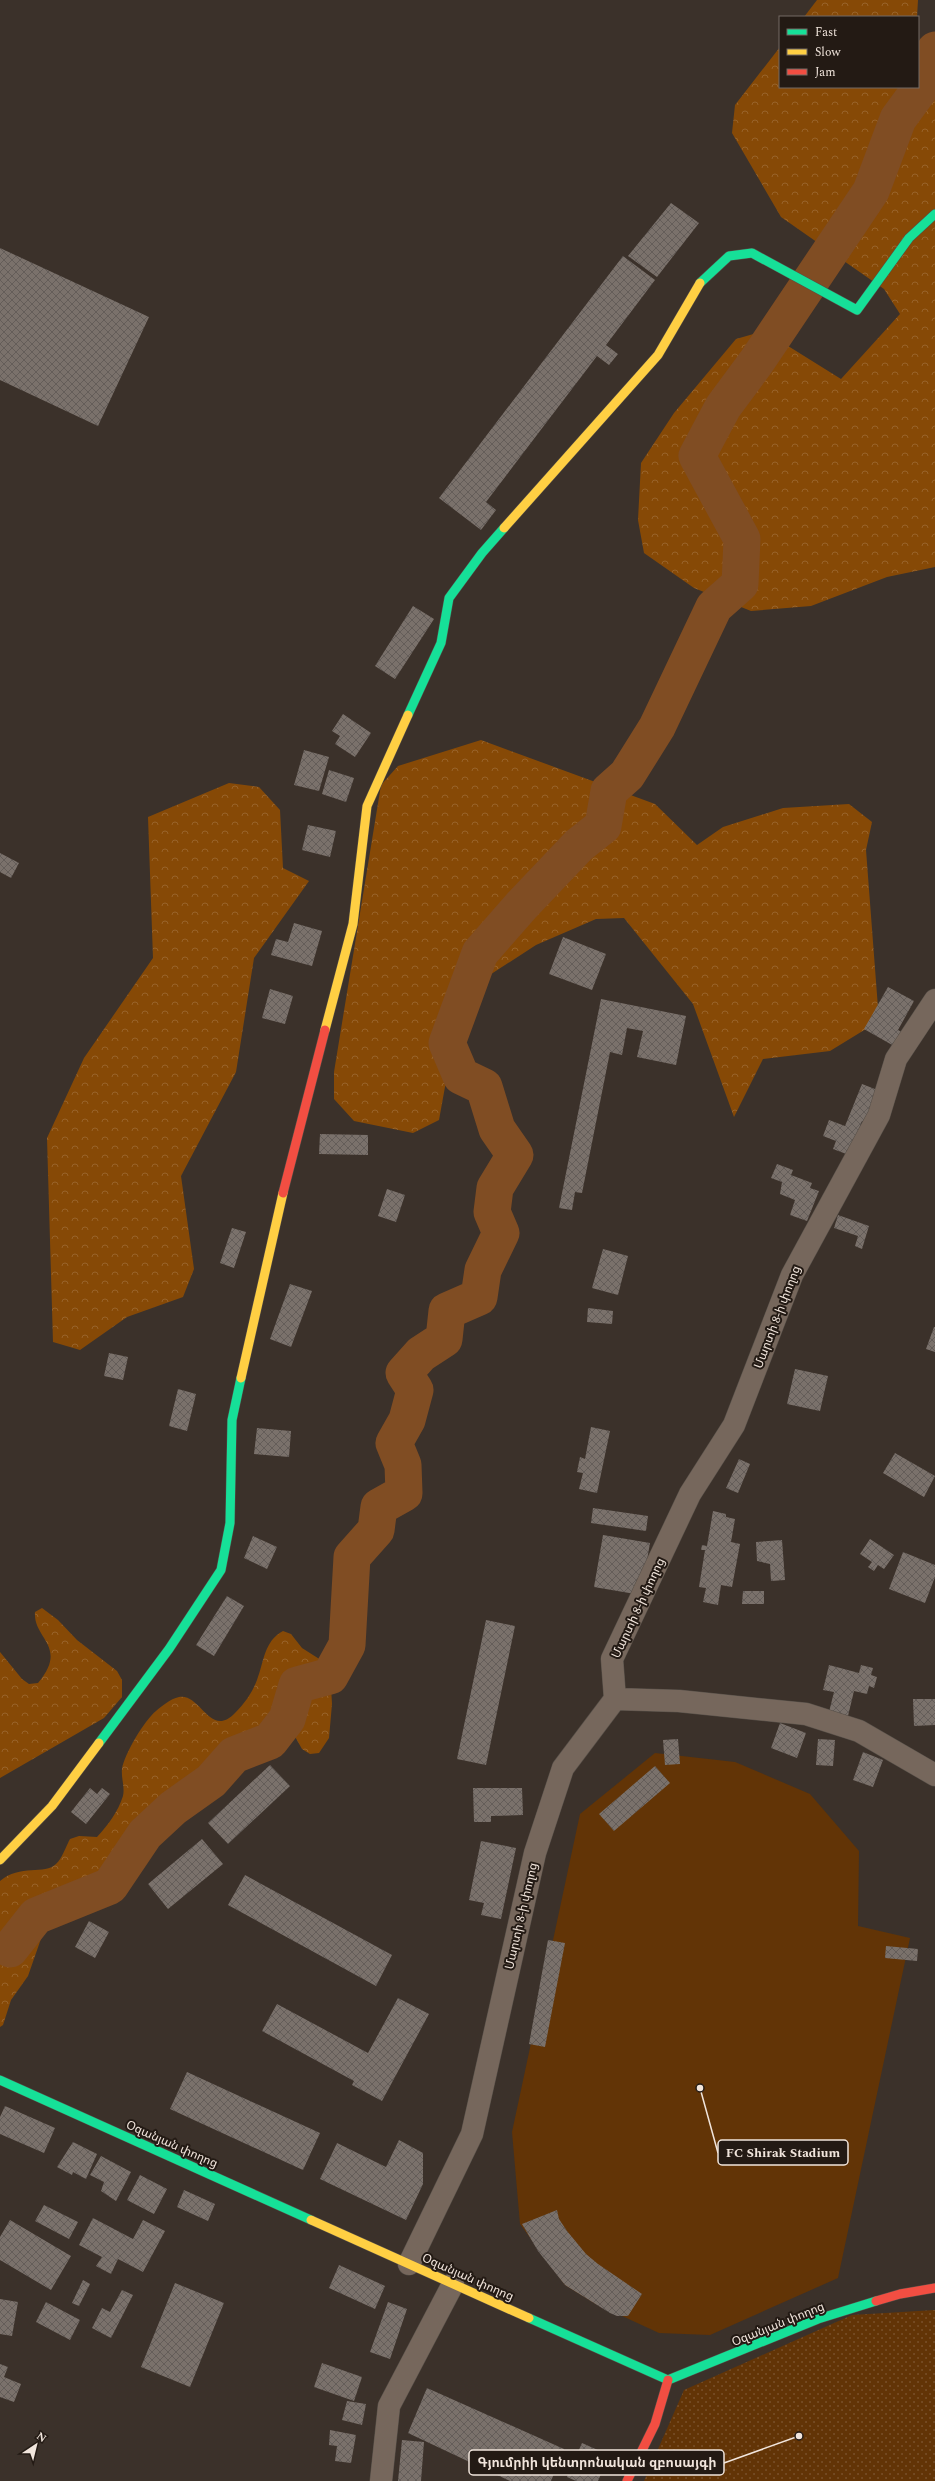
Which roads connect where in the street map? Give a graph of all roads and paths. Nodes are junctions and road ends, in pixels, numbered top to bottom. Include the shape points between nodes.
1 (935, 214) edge
2 (935, 1000) edge
3 (614, 1698) junction
4 (935, 1774) edge
5 (0, 1860) edge
6 (0, 2080) edge
7 (409, 2264) junction
8 (453, 2284) junction
9 (935, 2288) edge
10 (668, 2380) junction
11 (382, 2481) edge
12 (627, 2481) edge

1 - 5 street via 909,238 857,310 752,253 729,256 700,283 658,356 482,553 449,598 441,643 367,806 353,924 291,1158 232,1420 230,1523 221,1570 169,1650 52,1806
2 - 3 street, Մարտի 8-ի փողոց via 896,1059 879,1115 792,1275 734,1425 690,1494 612,1659
3 - 4 street via 679,1700 806,1714 859,1731
3 - 7 street, Մարտի 8-ի փողոց via 563,1768 535,1853 472,2134
6 - 7 street, Օզանյան փողոց
7 - 8 street, Օզանյան փողոց
8 - 10 street, Օզանյան փողոց
8 - 11 street via 389,2406
9 - 10 street, Օզանյան փողոց via 900,2294 818,2319
10 - 12 street via 655,2424

